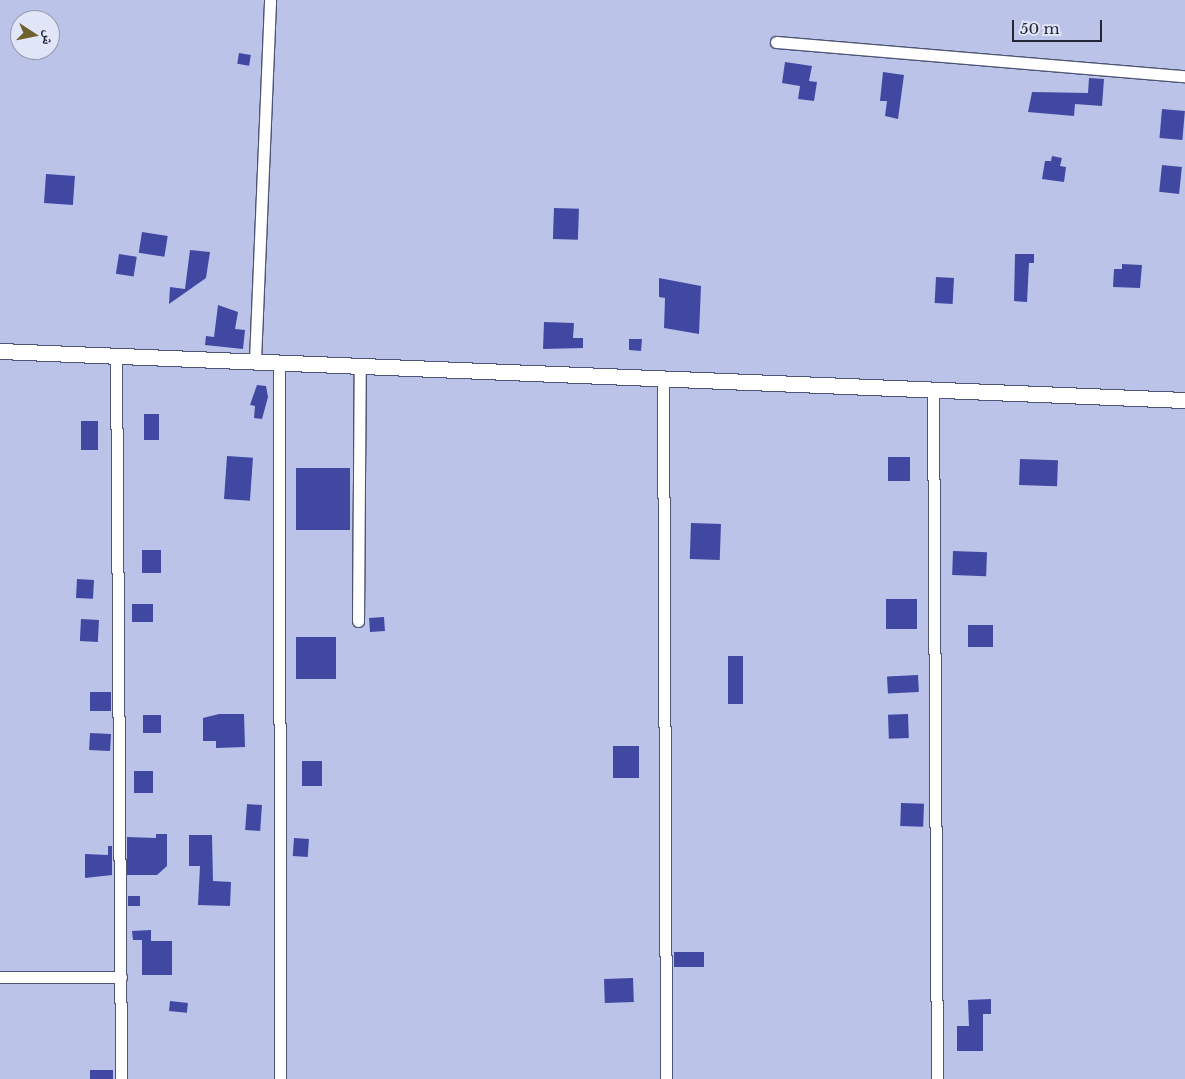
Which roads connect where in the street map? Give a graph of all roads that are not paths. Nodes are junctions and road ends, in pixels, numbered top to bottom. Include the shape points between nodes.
1 (270, 0) edge
2 (776, 42) dead end
3 (1185, 76) edge
4 (0, 351) edge
5 (116, 355) junction
6 (255, 360) junction
7 (279, 361) junction
8 (360, 364) junction
9 (663, 380) junction
10 (933, 390) junction
11 (1185, 400) edge
12 (358, 621) dead end
13 (120, 977) junction
14 (0, 978) edge
15 (121, 1079) edge
16 (280, 1079) edge
17 (666, 1079) edge
18 (937, 1079) edge

1 - 6 street
2 - 3 street
4 - 5 street
5 - 6 street
5 - 13 street
6 - 7 street
7 - 8 street
7 - 16 street
8 - 9 street
8 - 12 street
9 - 10 street
9 - 17 street
10 - 11 street
10 - 18 street
13 - 14 street
13 - 15 street

